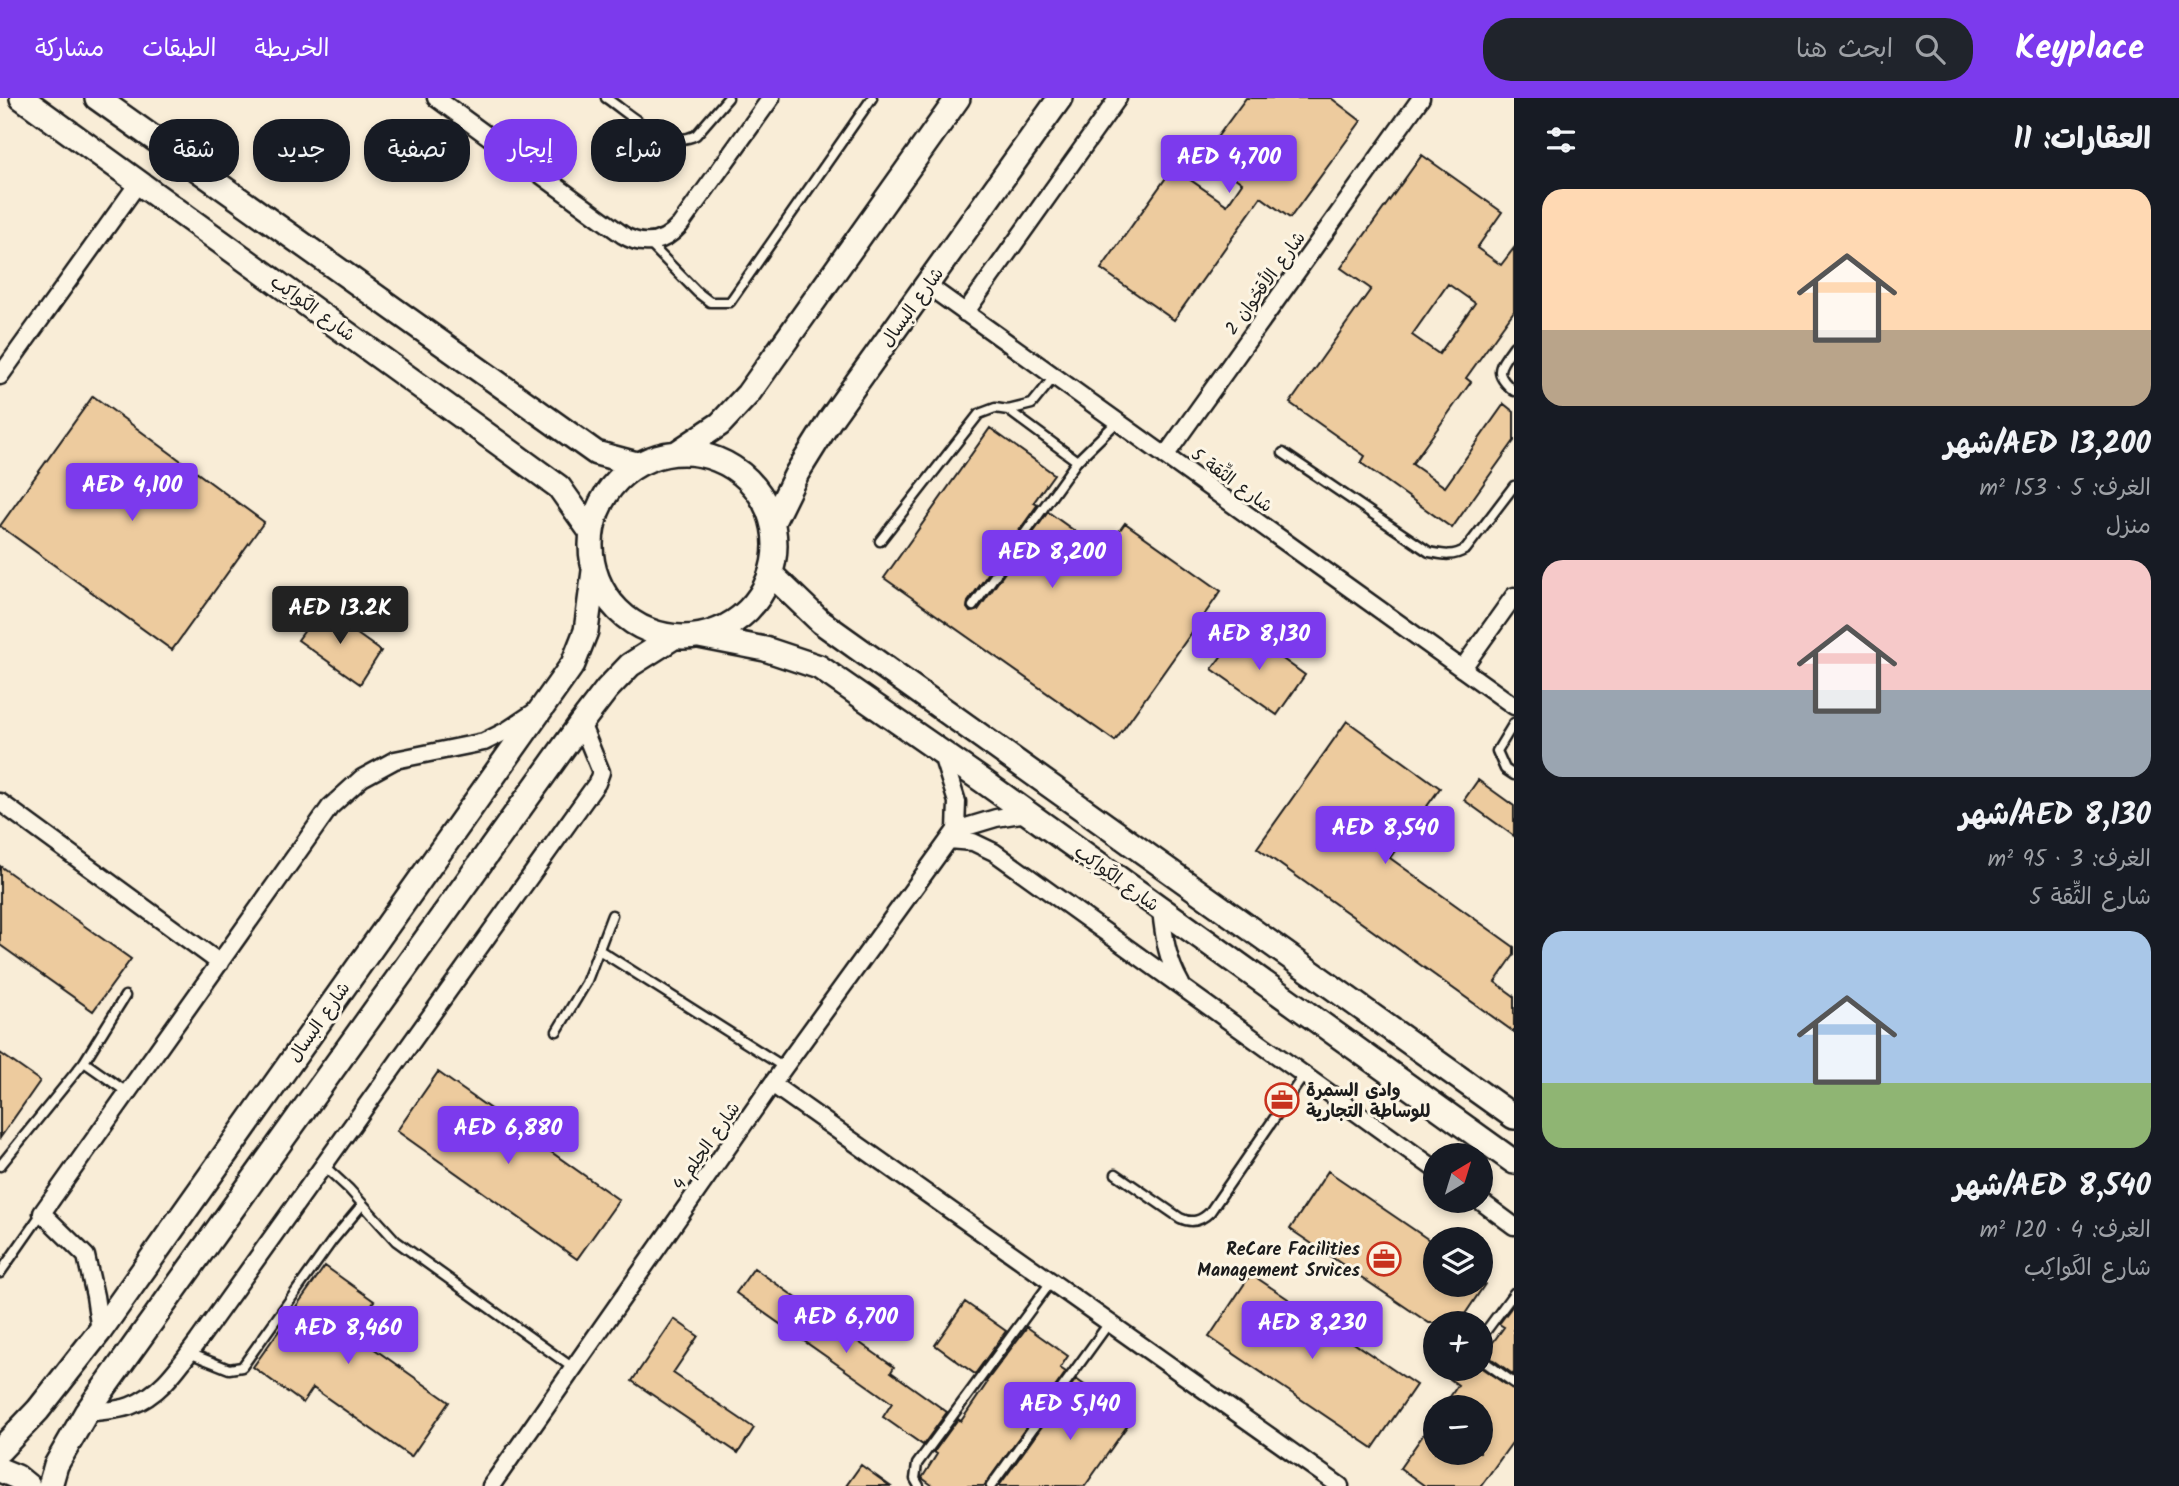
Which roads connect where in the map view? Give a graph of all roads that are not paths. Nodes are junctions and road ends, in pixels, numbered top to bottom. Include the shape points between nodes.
1 (22, 98) edge
2 (97, 98) edge
3 (436, 98) edge
4 (606, 98) edge
5 (728, 98) edge
6 (771, 98) edge
7 (872, 98) edge
8 (958, 98) edge
9 (1060, 98) edge
10 (1118, 98) edge
11 (1421, 98) edge
12 (139, 182) junction
13 (649, 243) junction
14 (927, 285) junction
15 (965, 313) junction
16 (1514, 346) edge
17 (0, 376) edge
18 (1054, 377) junction
19 (1514, 391) edge
20 (1007, 410) junction
21 (1117, 422) junction
22 (678, 452) junction
23 (1283, 453) dead end
24 (1165, 456) junction
25 (1077, 461) junction
26 (637, 464) junction
27 (1514, 486) edge
28 (773, 522) junction
29 (591, 532) junction
30 (880, 541) dead end
31 (594, 571) junction
32 (771, 573) junction
33 (1514, 596) edge
34 (973, 606) dead end
35 (699, 636) junction
36 (674, 637) junction
37 (1462, 669) junction
38 (1514, 706) edge
39 (541, 708) junction
40 (581, 723) junction
41 (1514, 723) edge
42 (941, 752) junction
43 (1514, 775) edge
44 (0, 802) edge
45 (1027, 813) junction
46 (953, 835) junction
47 (1161, 910) junction
48 (612, 915) dead end
49 (599, 950) junction
50 (220, 963) junction
51 (1184, 988) junction
52 (125, 996) dead end
53 (557, 1031) dead end
54 (84, 1062) junction
55 (784, 1067) junction
56 (1304, 1075) junction
57 (772, 1084) junction
58 (128, 1093) junction
59 (1514, 1117) edge
60 (1423, 1160) edge
61 (1514, 1162) edge
62 (323, 1164) junction
63 (0, 1166) edge
64 (1116, 1174) dead end
65 (362, 1205) junction
66 (1493, 1210) edge
67 (43, 1213) junction
68 (1514, 1226) edge
69 (0, 1273) edge
70 (1051, 1282) junction
71 (1514, 1293) edge
72 (1493, 1321) edge
73 (1109, 1322) junction
74 (100, 1331) junction
75 (189, 1353) junction
76 (573, 1368) junction
77 (1493, 1368) edge
78 (1514, 1382) edge
79 (86, 1413) junction
80 (0, 1450) edge
81 (0, 1470) edge
82 (28, 1486) edge
83 (50, 1486) edge
84 (491, 1486) edge
85 (919, 1486) edge
86 (991, 1486) edge
87 (1340, 1486) edge

1 - 12 street, شارع الكَواكِب
2 - 26 street via 596,453
3 - 13 street via 623,235
4 - 5 lane via 675,140 696,135
6 - 13 street via 680,225
7 - 13 lane via 730,302 710,302
8 - 22 street via 748,394 720,424
9 - 14 street, شارع البسال
10 - 15 street
11 - 24 street, شارع الأقحُوان 2
12 - 17 street
12 - 29 street, شارع الكَواكِب via 559,487
14 - 15 street, شارع الثِّقة 5
14 - 28 street, شارع البسال via 830,420
15 - 18 street, شارع الثِّقة 5
16 - 19 lane via 1499,372 1501,381
18 - 20 lane via 1032,404
18 - 21 street, شارع الثِّقة 5
20 - 25 lane
20 - 30 lane via 995,408 979,414
21 - 24 street, شارع الثِّقة 5
21 - 25 lane
22 - 26 street
22 - 28 street via 703,454 727,463 763,498
23 - 27 lane via 1430,552 1445,556 1466,549
24 - 37 street, شارع الثِّقة 5
25 - 34 lane
26 - 29 street via 606,493
28 - 32 street via 776,539
29 - 31 street
31 - 36 street via 603,591 624,615 652,632
31 - 39 street, شارع البسال via 586,631 573,664
32 - 35 street via 744,615
32 - 59 street, شارع الكَواكِب via 821,622
33 - 37 street
35 - 36 street
35 - 42 street, شارع الكَواكِب via 765,649 819,667
36 - 40 street via 630,665
37 - 38 street, شارع الثِّقة 5
39 - 50 street via 484,742 395,760 362,778 330,807
39 - 74 street, شارع البسال
40 - 62 street via 601,772 597,783
40 - 79 street
41 - 43 lane via 1497,751 1505,769
42 - 45 street, شارع الكَواكِب
42 - 46 street via 957,802
44 - 50 street
45 - 46 street via 996,818
45 - 47 street, شارع الكَواكِب
46 - 51 street via 994,852
46 - 55 street, شارع الحِلم 4
47 - 51 street via 1165,948
47 - 61 street, شارع الكَواكِب
48 - 49 lane
49 - 53 lane via 581,993
49 - 55 lane
50 - 58 street
51 - 56 street
52 - 54 lane
54 - 58 lane
54 - 63 lane
55 - 57 street, شارع الحِلم 4
56 - 60 street
56 - 64 lane via 1200,1220 1180,1219
57 - 70 street
57 - 76 street, شارع الحِلم 4
58 - 67 street
62 - 65 lane
62 - 75 street
65 - 75 lane via 242,1367 229,1369
65 - 76 lane via 397,1241
66 - 68 street
67 - 69 lane
67 - 74 street via 86,1256
70 - 73 street
70 - 85 lane via 917,1464
71 - 72 lane
73 - 86 lane
73 - 87 street
74 - 80 street, شارع البسال
75 - 79 street via 155,1392 129,1406
76 - 84 street, شارع الحِلم 4
77 - 78 lane
79 - 83 street via 56,1465
81 - 82 street

